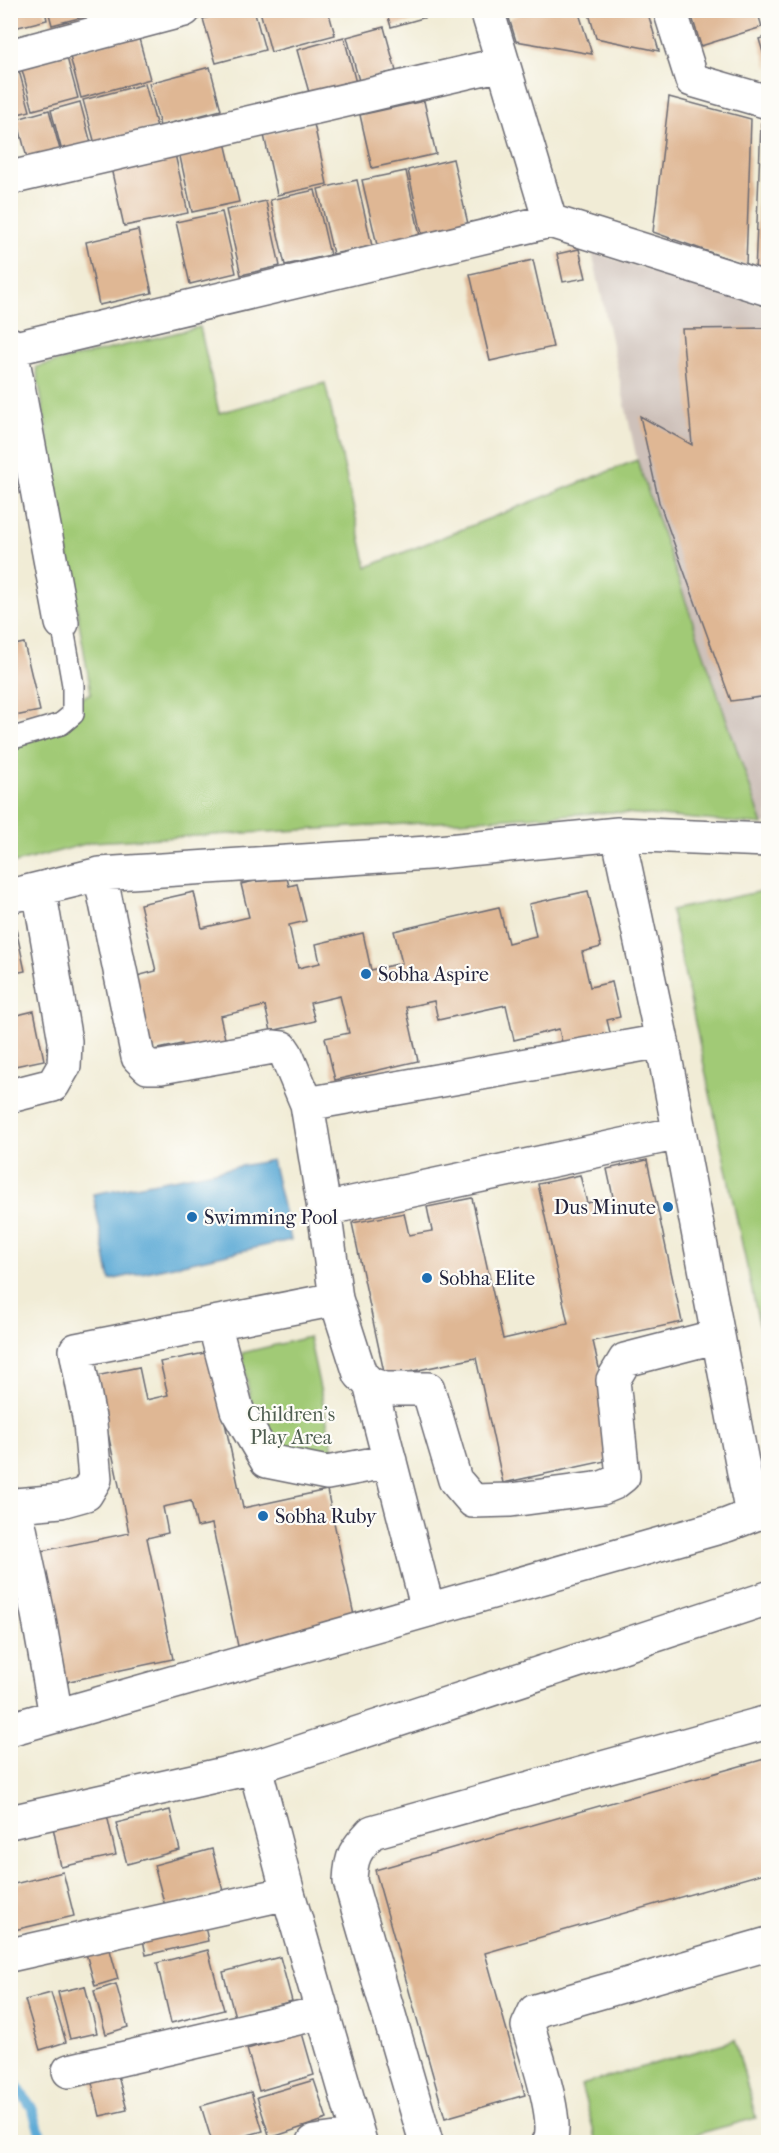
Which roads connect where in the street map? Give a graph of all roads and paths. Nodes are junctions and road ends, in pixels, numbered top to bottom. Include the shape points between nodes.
1 (184, 10) edge
2 (487, 10) edge
3 (670, 10) edge
4 (10, 56) edge
5 (502, 64) junction
6 (768, 102) edge
7 (10, 177) edge
8 (549, 221) junction
9 (768, 290) edge
10 (11, 347) edge
11 (19, 440) edge
12 (62, 623) joint
13 (10, 739) edge
14 (618, 834) junction
15 (768, 840) edge
16 (100, 874) junction
17 (25, 893) edge
18 (662, 1041) junction
19 (10, 1096) edge
20 (307, 1104) junction
21 (679, 1133) junction
22 (324, 1209) junction
23 (336, 1299) junction
24 (214, 1323) junction
25 (718, 1336) junction
26 (370, 1384) junction
27 (390, 1461) junction
28 (13, 1496) edge
29 (760, 1512) edge
30 (768, 1598) edge
31 (428, 1610) junction
32 (56, 1716) junction
33 (768, 1722) edge
34 (10, 1729) edge
35 (255, 1767) junction
36 (10, 1822) edge
37 (288, 1893) junction
38 (768, 1944) edge
39 (10, 1955) edge
40 (324, 2012) junction
41 (69, 2071) dead end
42 (359, 2139) edge
43 (314, 2142) edge
44 (426, 2142) edge
45 (549, 2142) edge

1 - 4 street
2 - 5 street
3 - 6 street via 692,80
5 - 7 street
5 - 8 street
8 - 9 street
8 - 10 street
10 - 11 street
11 - 12 street
12 - 13 lane via 73,685 73,714 61,724
14 - 15 street
14 - 16 street via 428,853
14 - 18 street
16 - 17 street
16 - 20 street via 138,1057 148,1067 282,1048
17 - 19 street via 64,1041 64,1066 53,1085
18 - 20 street
18 - 21 street
20 - 22 street
21 - 22 street
21 - 25 street
22 - 23 street
23 - 24 street
23 - 26 street via 360,1374
24 - 27 street via 237,1410 267,1461 327,1473
24 - 28 street via 76,1350 90,1423 94,1479 86,1494 61,1501
25 - 26 street via 625,1360 613,1380 622,1476 602,1488 473,1501 455,1480 428,1389 385,1389
25 - 29 street
26 - 27 street
27 - 31 street
28 - 32 street
29 - 31 street
30 - 35 street
31 - 32 street
32 - 34 street
33 - 44 street via 372,1832 356,1849 350,1881
35 - 36 street
35 - 37 street
37 - 39 street
37 - 40 street
38 - 45 street via 535,2011 528,2026 553,2115
40 - 41 street
40 - 42 street
42 - 43 street

